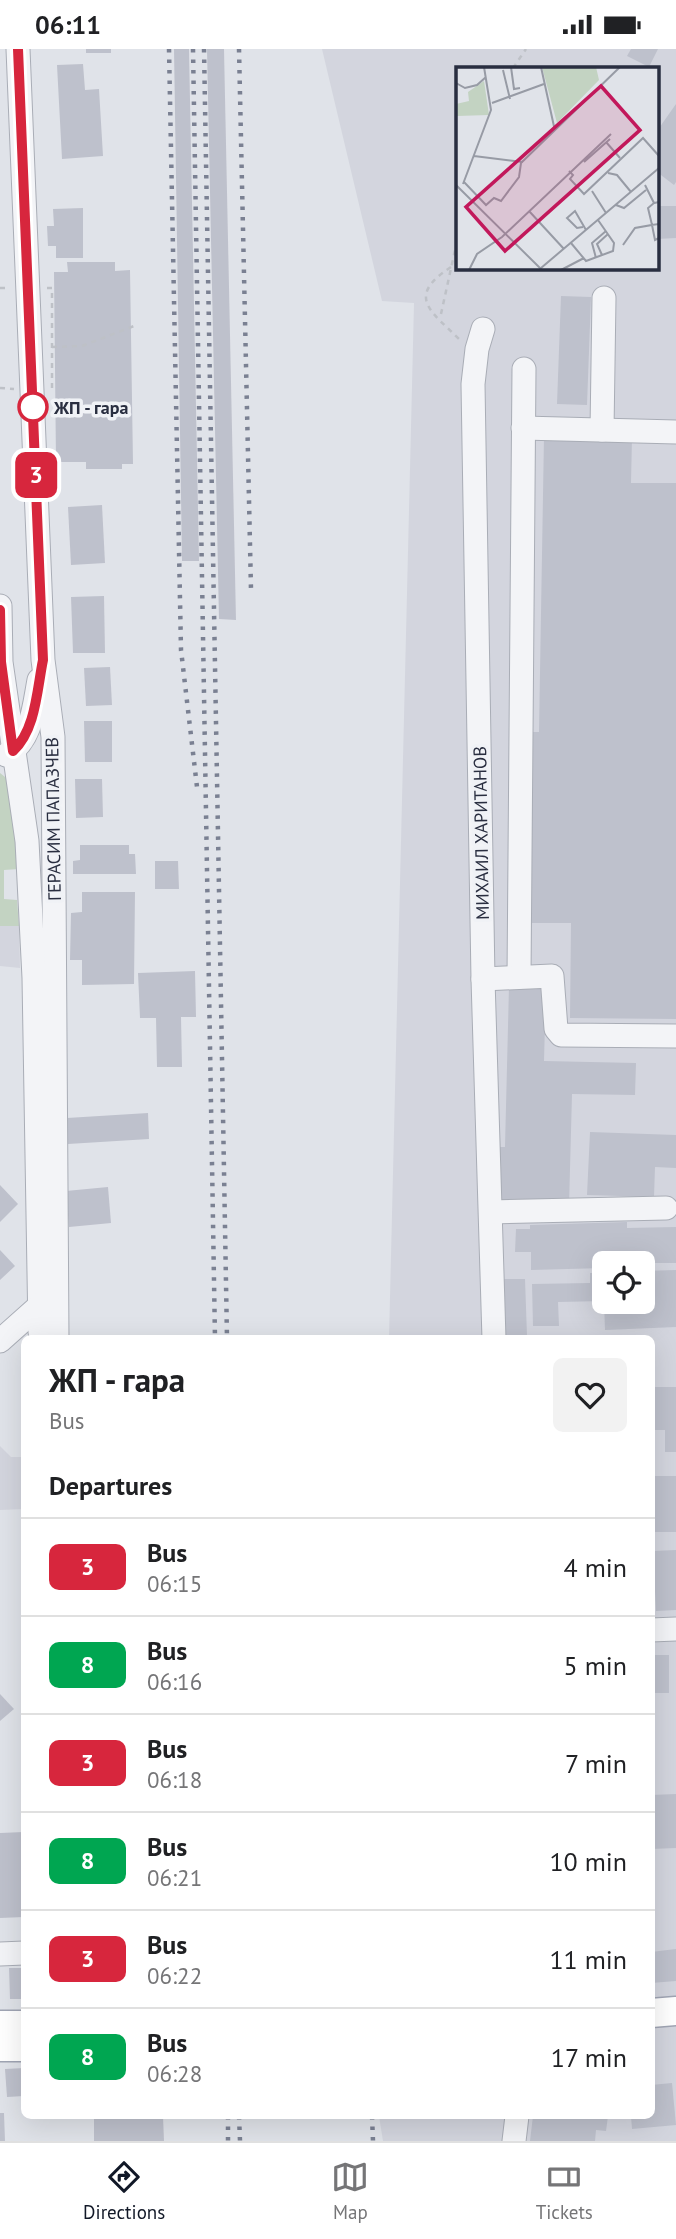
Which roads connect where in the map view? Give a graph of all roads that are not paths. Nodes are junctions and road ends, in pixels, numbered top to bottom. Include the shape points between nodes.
1 (18, 49) edge
2 (604, 298) dead end
3 (483, 329) dead end
4 (524, 369) dead end
5 (523, 428) junction
6 (603, 430) junction
7 (676, 432) edge
8 (0, 606) edge
9 (43, 660) junction
10 (1, 668) edge
11 (8, 764) edge
12 (54, 821) junction
13 (45, 976) junction
14 (519, 977) junction
15 (483, 979) junction
16 (676, 1036) edge
17 (666, 1208) dead end
18 (491, 1212) junction
19 (48, 1298) junction
20 (41, 1335) edge
21 (56, 1335) edge
22 (494, 1335) edge
23 (0, 1341) edge
24 (676, 1629) edge
25 (655, 1630) edge
26 (21, 1953) edge
27 (0, 1954) edge
28 (676, 2011) edge
29 (655, 2013) edge
30 (0, 2025) edge
31 (21, 2025) edge
32 (0, 2047) edge
33 (21, 2047) edge
34 (517, 2119) edge
35 (514, 2141) edge

1 - 9 street, ГЕРАСИМ ПАПАЗЧЕВ
2 - 6 street
3 - 15 street, МИХАИЛ ХАРИТАНОВ via 473,384
4 - 5 street
5 - 6 street
5 - 14 street
6 - 7 street
8 - 10 street, ГЕРАСИМ ПАПАЗЧЕВ
9 - 11 street via 27,732
9 - 12 street, ГЕРАСИМ ПАПАЗЧЕВ via 53,737
10 - 11 street, ГЕРАСИМ ПАПАЗЧЕВ
11 - 12 street
11 - 13 street, ГЕРАСИМ ПАПАЗЧЕВ via 27,841
12 - 13 street, ГЕРАСИМ ПАПАЗЧЕВ
13 - 19 street, ГЕРАСИМ ПАПАЗЧЕВ
14 - 15 street
14 - 16 street via 552,976 556,1029 561,1035
15 - 18 street, МИХАИЛ ХАРИТАНОВ
17 - 18 street
18 - 22 street, МИХАИЛ ХАРИТАНОВ
19 - 20 street, ГЕРАСИМ ПАПАЗЧЕВ
19 - 21 street, ГЕРАСИМ ПАПАЗЧЕВ
19 - 23 street
24 - 25 street
26 - 27 street
28 - 29 main road
30 - 31 main road
32 - 33 main road
34 - 35 street

